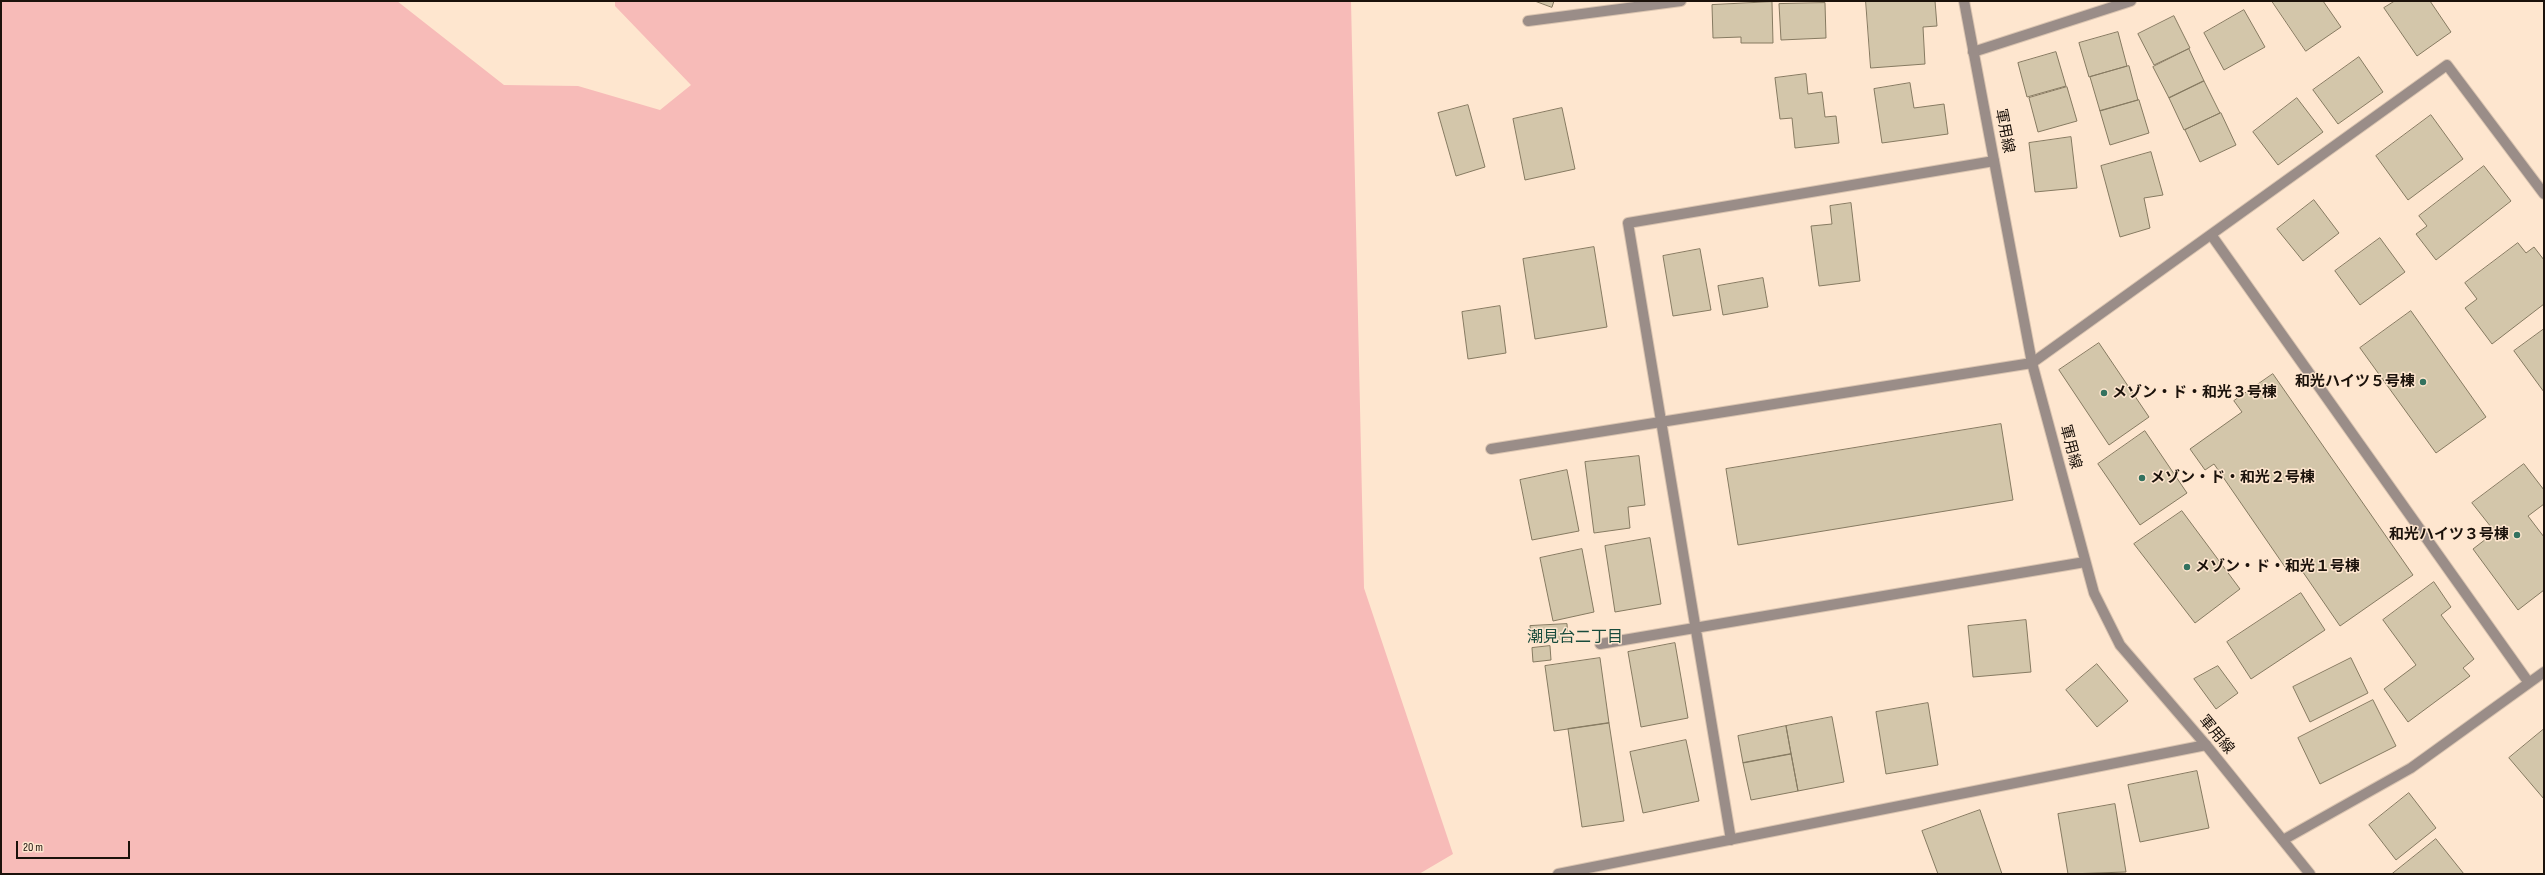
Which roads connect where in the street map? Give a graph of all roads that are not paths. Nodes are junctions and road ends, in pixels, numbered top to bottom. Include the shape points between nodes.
1 (1681, 1) edge
2 (1964, 1) edge
3 (2131, 1) edge
4 (1528, 21) dead end
5 (1973, 52) junction
6 (1994, 161) junction
7 (2544, 194) edge
8 (2212, 236) junction
9 (2032, 363) junction
10 (1661, 422) junction
11 (1491, 449) dead end
12 (2085, 562) junction
13 (1695, 628) junction
14 (1600, 644) dead end
15 (2544, 672) edge
16 (2529, 683) junction
17 (2206, 745) junction
18 (1731, 840) junction
19 (2283, 840) junction
20 (1558, 874) edge
21 (2310, 874) edge

1 - 4 street
2 - 5 street, 軍用線
3 - 5 street
5 - 6 street, 軍用線
6 - 9 street, 軍用線
6 - 10 street via 1628,223
7 - 8 street via 2447,65
8 - 9 street
8 - 16 street
9 - 10 street
9 - 12 street, 軍用線
10 - 11 street
10 - 13 street
12 - 13 street
12 - 17 street, 軍用線 via 2094,593 2120,645
13 - 14 street
13 - 18 street
15 - 16 street
16 - 19 street via 2411,768
17 - 18 street
17 - 19 street, 軍用線
18 - 20 street
19 - 21 street, 軍用線

